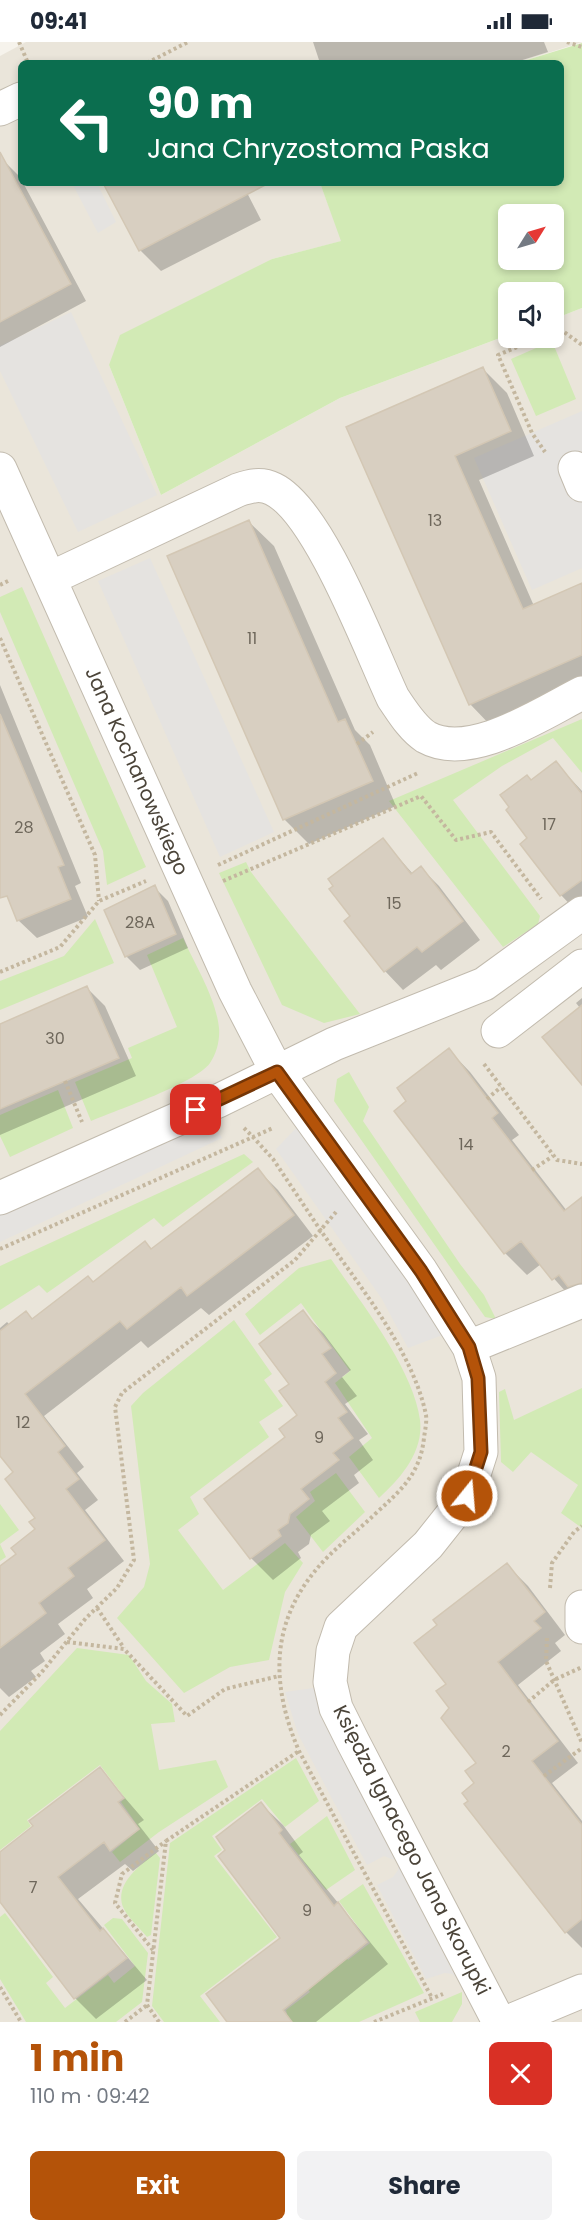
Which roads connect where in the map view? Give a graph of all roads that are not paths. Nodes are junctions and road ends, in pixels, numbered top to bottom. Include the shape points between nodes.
1 (0, 469) edge
2 (51, 578) junction
3 (582, 693) edge
4 (572, 920) edge
5 (582, 966) edge
6 (498, 1031) dead end
7 (277, 1072) junction
8 (0, 1198) edge
9 (582, 1301) edge
10 (469, 1347) junction
11 (582, 1607) edge
12 (582, 1627) edge
13 (582, 1991) edge
14 (500, 2022) edge
15 (508, 2022) edge

1 - 2 street, Jana Kochanowskiego
2 - 3 street via 238,490 260,485 290,499 313,529 400,709 424,736 442,743 463,744 489,738
2 - 7 street, Jana Kochanowskiego via 235,991
4 - 7 street via 484,984 334,1044
5 - 6 street
7 - 8 street
7 - 10 street, Księdza Ignacego Jana Skorupki via 421,1271
9 - 10 street
10 - 14 street, Księdza Ignacego Jana Skorupki via 478,1378 481,1452 467,1496 428,1545 341,1627 333,1651 330,1682 336,1708 353,1742
11 - 12 street
13 - 15 street

